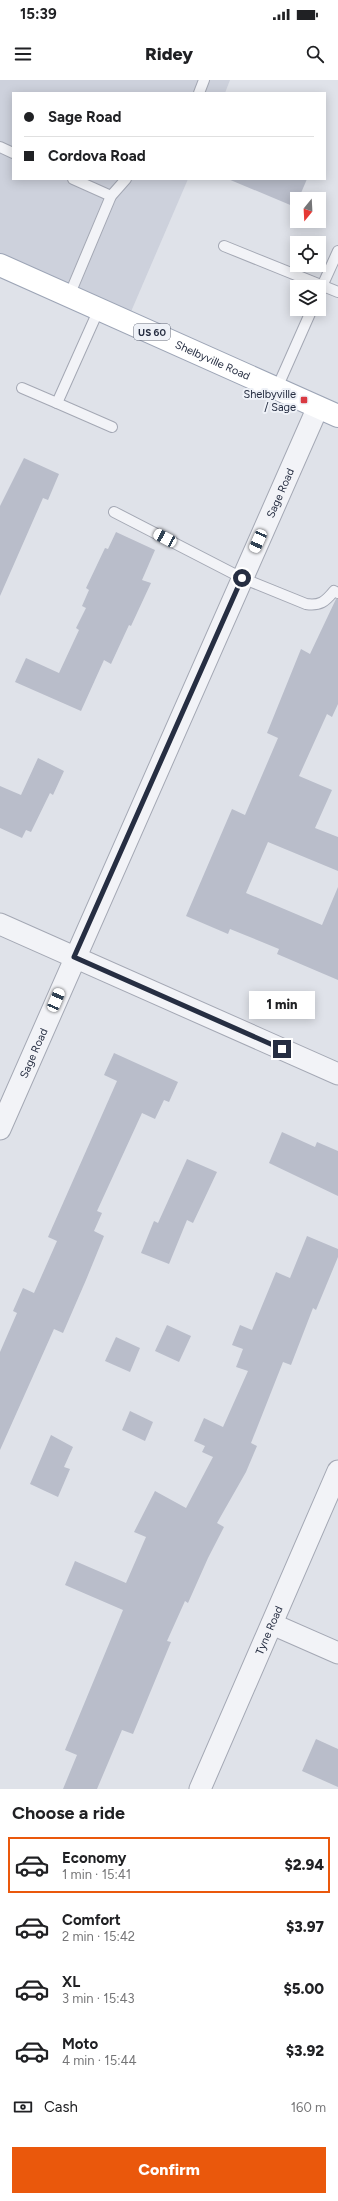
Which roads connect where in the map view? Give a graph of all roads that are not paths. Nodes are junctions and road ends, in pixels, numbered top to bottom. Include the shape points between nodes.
1 (204, 80) edge
2 (199, 92) edge
3 (0, 147) edge
4 (12, 153) edge
5 (75, 180) edge
6 (125, 180) edge
7 (111, 196) junction
8 (224, 246) dead end
9 (338, 251) edge
10 (0, 265) edge
11 (299, 280) edge
12 (325, 280) edge
13 (326, 291) edge
14 (338, 292) edge
15 (69, 296) junction
16 (99, 308) junction
17 (309, 316) edge
18 (22, 388) dead end
19 (276, 388) junction
20 (57, 404) junction
21 (318, 407) junction
22 (338, 416) edge
23 (112, 427) dead end
24 (114, 512) dead end
25 (242, 578) junction
26 (338, 593) edge
27 (0, 924) edge
28 (74, 957) junction
29 (338, 1074) edge
30 (0, 1129) edge
31 (338, 1471) edge
32 (272, 1624) junction
33 (338, 1653) edge
34 (200, 1789) edge

1 - 2 lane
3 - 4 lane
5 - 7 lane
6 - 7 lane
7 - 15 lane
8 - 11 lane
9 - 12 lane
10 - 15 main road, Shelbyville Road / US 60
13 - 14 lane
15 - 16 main road, Shelbyville Road / US 60
16 - 19 main road, Shelbyville Road / US 60
16 - 20 lane
17 - 19 lane
18 - 20 lane
19 - 21 main road, Shelbyville Road / US 60
20 - 23 lane
21 - 22 main road, Shelbyville Road / US 60
21 - 25 street, Sage Road
24 - 25 lane
25 - 26 lane via 306,604 316,605 326,601 334,591
25 - 28 street, Sage Road
27 - 28 street
28 - 29 street
28 - 30 street, Sage Road
31 - 32 street, Tyne Road
32 - 33 street
32 - 34 street, Tyne Road

